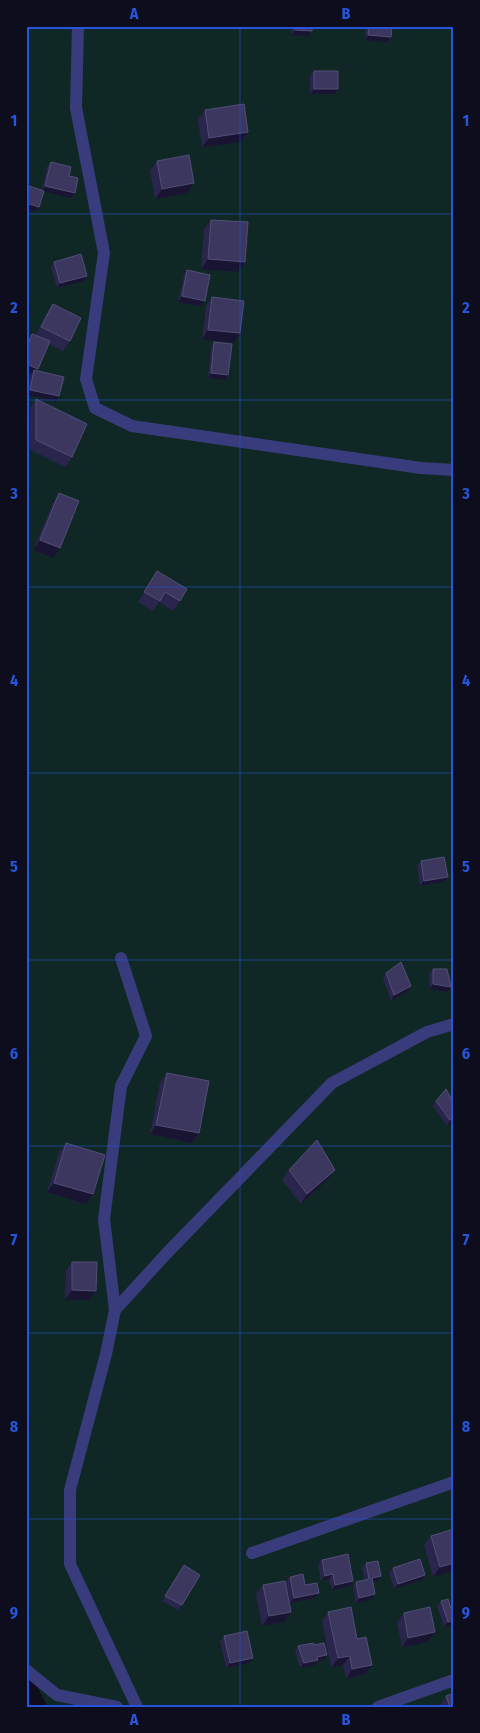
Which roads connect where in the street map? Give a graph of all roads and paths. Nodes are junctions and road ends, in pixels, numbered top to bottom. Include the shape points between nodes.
1 (78, 26) edge
2 (454, 470) edge
3 (121, 958) dead end
4 (454, 1024) edge
5 (115, 1310) junction
6 (454, 1482) edge
7 (252, 1553) dead end
8 (26, 1670) edge
9 (454, 1680) edge
10 (117, 1707) edge
11 (137, 1707) edge
12 (378, 1707) edge

1 - 2 street via 76,108 104,253 86,378 95,408 132,426
3 - 5 street via 146,1036 120,1086 104,1219
4 - 5 street via 426,1032 332,1082
5 - 11 street via 70,1490 70,1564
6 - 7 street
8 - 10 street via 58,1694
9 - 12 street

